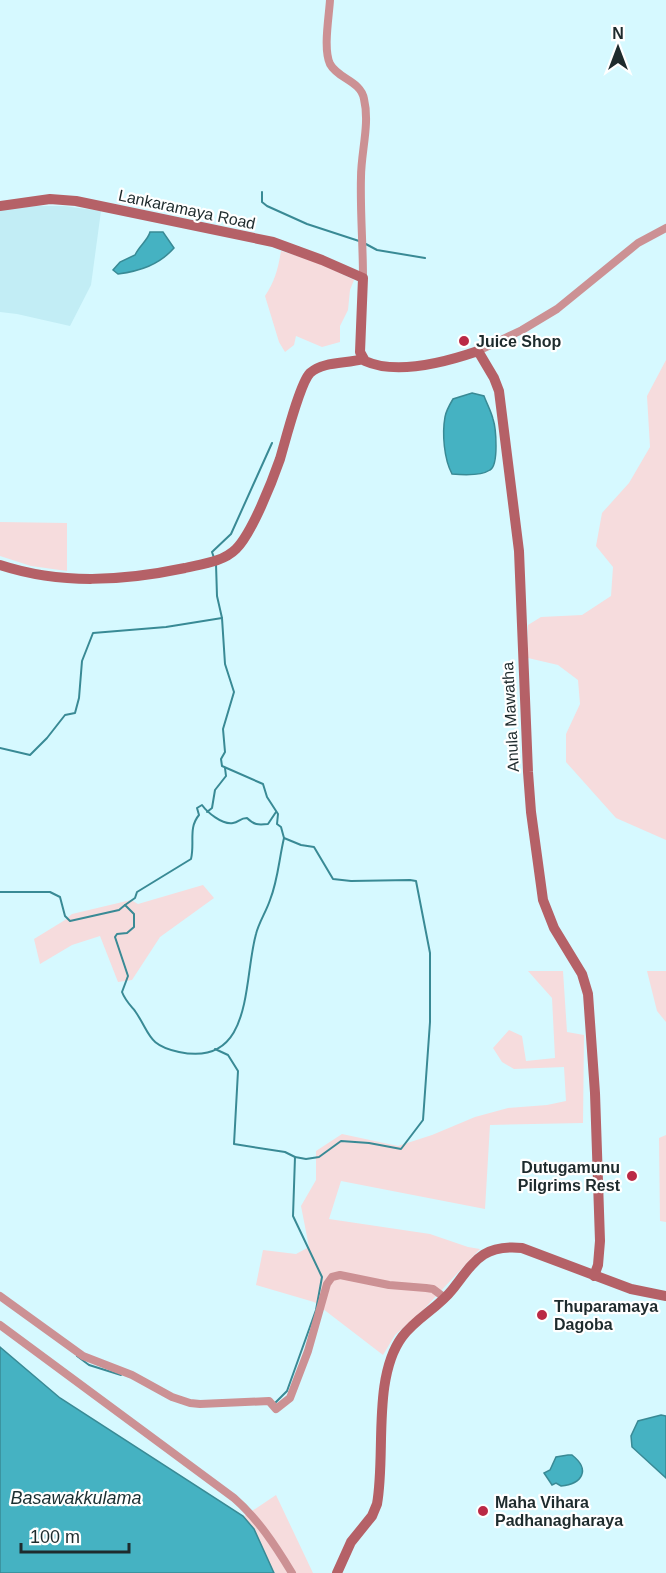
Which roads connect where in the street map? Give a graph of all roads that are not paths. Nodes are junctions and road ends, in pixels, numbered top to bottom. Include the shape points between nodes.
1 (330, 0) edge
2 (0, 206) edge
3 (666, 228) edge
4 (363, 278) junction
5 (477, 351) junction
6 (363, 359) junction
7 (0, 565) edge
8 (594, 1276) junction
9 (0, 1296) edge
10 (666, 1296) edge
11 (445, 1298) junction
12 (0, 1325) edge
13 (292, 1573) edge
14 (337, 1573) edge

1 - 4 street via 330,64 360,88 366,112 361,177
2 - 4 main road, Lankaramaya Road via 50,200 83,202 273,242
3 - 5 street via 638,243 557,309
4 - 6 main road
5 - 6 main road via 415,365 376,364
5 - 8 main road, Anula Mawatha via 499,391 518,538 528,772 543,900 554,928 584,978 589,1002 600,1241
6 - 7 main road via 324,366 304,381 278,462 255,515 241,543 222,559 104,579 43,576
8 - 10 main road
8 - 11 main road via 529,1250 508,1247 487,1252 475,1260
9 - 11 street via 83,1356 172,1396 200,1404 269,1401 276,1409 290,1398 332,1277 433,1289
11 - 14 main road via 413,1324 393,1351 385,1388 377,1504 351,1542
12 - 13 street via 234,1498 252,1514

